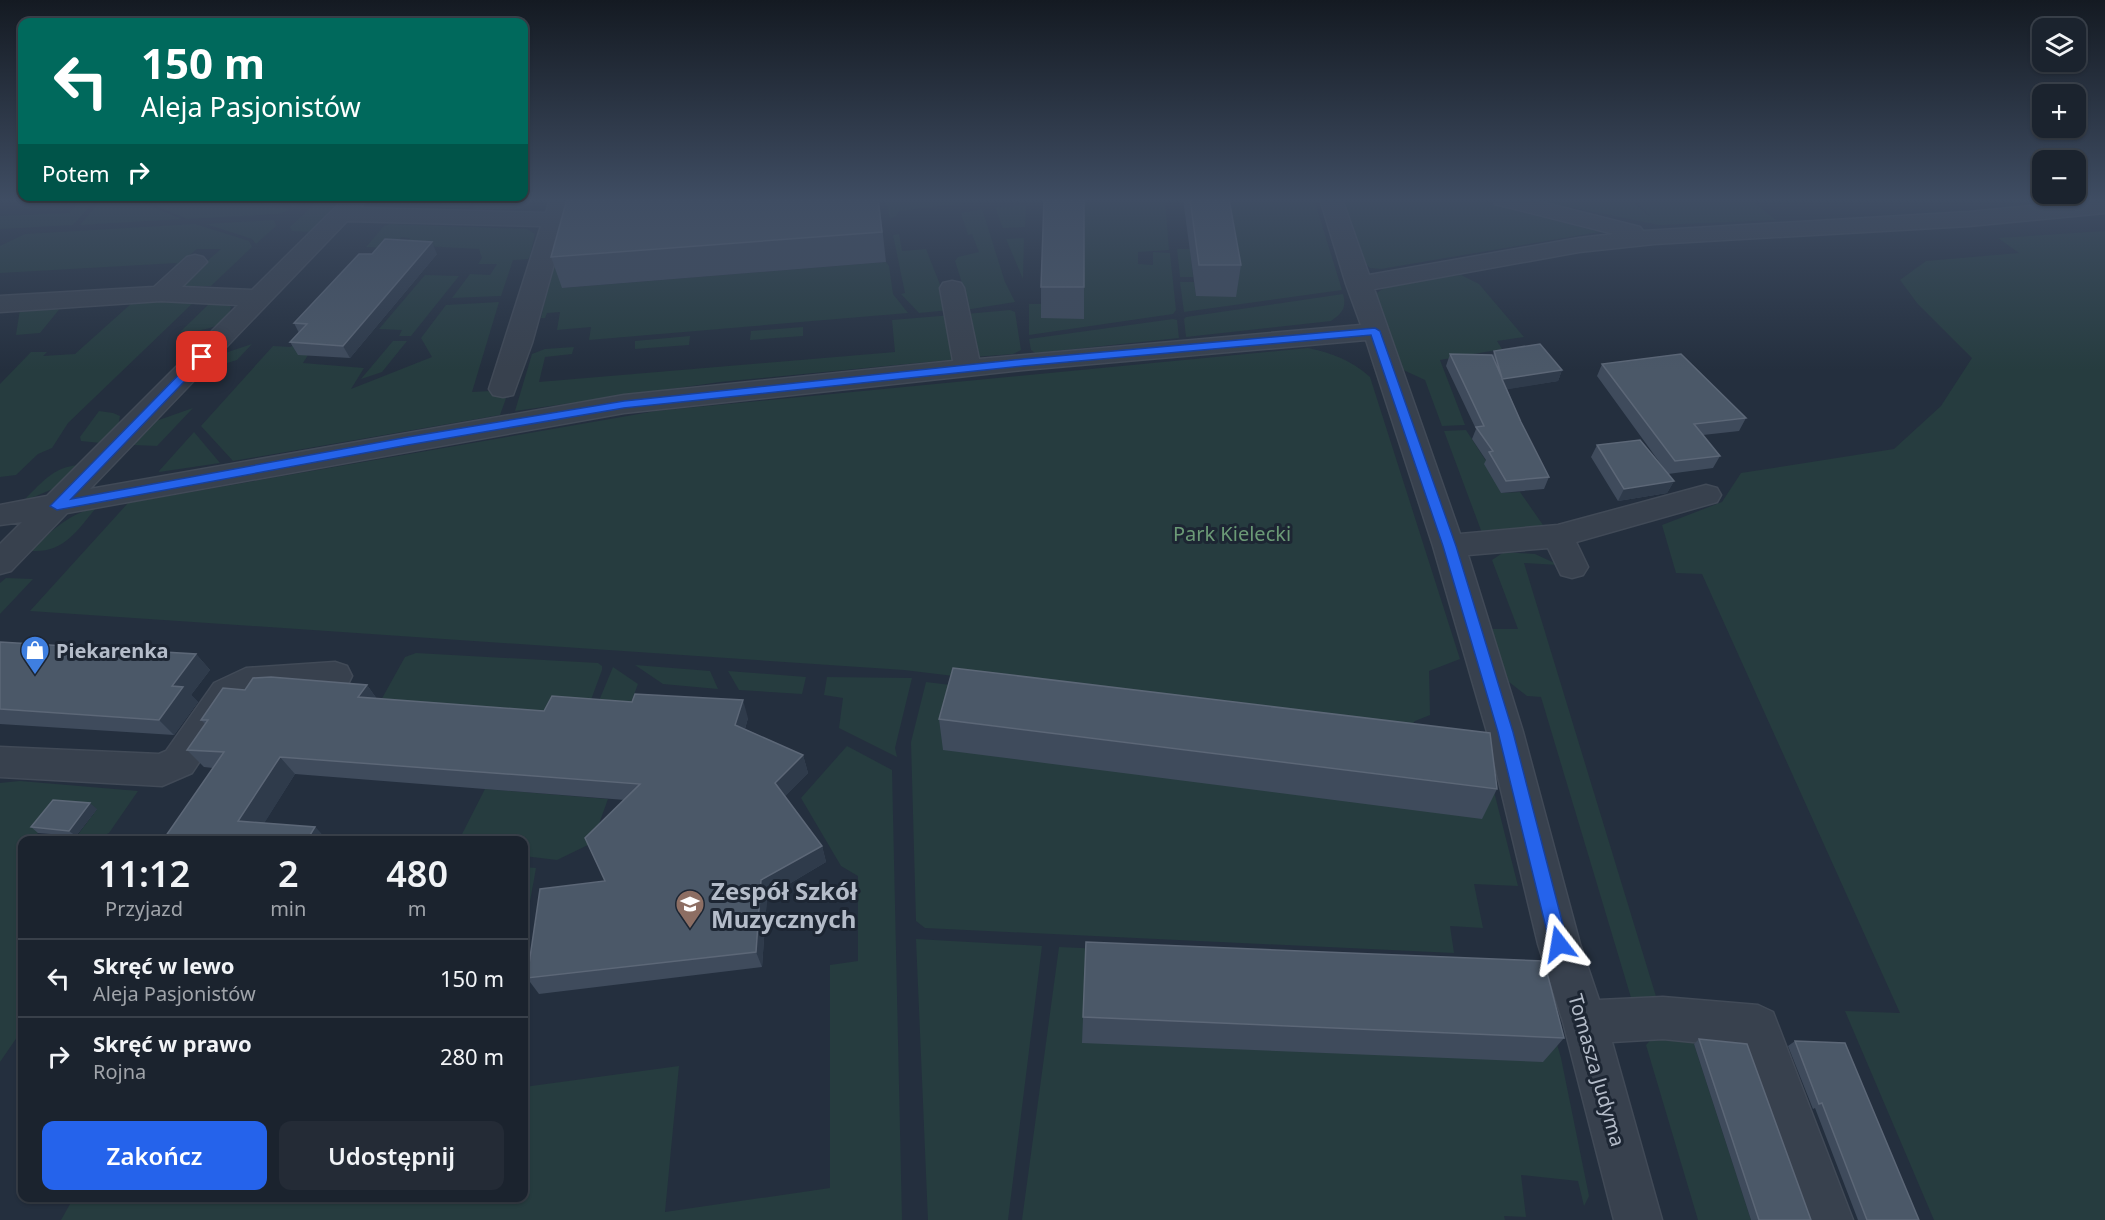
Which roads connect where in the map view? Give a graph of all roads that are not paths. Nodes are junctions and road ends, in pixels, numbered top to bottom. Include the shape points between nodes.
1 (300, 256) edge
2 (544, 256) edge
3 (1349, 256) edge
4 (1517, 256) edge
5 (195, 262) dead end
6 (1358, 284) junction
7 (952, 288) dead end
8 (161, 294) junction
9 (259, 298) junction
10 (0, 304) edge
11 (1375, 331) junction
12 (968, 369) junction
13 (503, 389) dead end
14 (1706, 495) dead end
15 (57, 506) junction
16 (0, 515) edge
17 (1558, 536) junction
18 (1449, 546) junction
19 (0, 563) edge
20 (1572, 567) dead end
21 (334, 676) dead end
22 (0, 762) edge
23 (1585, 1022) junction
24 (1638, 1220) edge
25 (1829, 1220) edge

1 - 9 street
2 - 13 street
3 - 6 street, Tomasza Judyma
4 - 6 street
5 - 8 street
6 - 11 street, Tomasza Judyma
7 - 12 street
8 - 9 street
8 - 10 street
9 - 15 street
11 - 12 street
11 - 18 street, Tomasza Judyma
12 - 15 street via 624,404
14 - 17 street
15 - 16 street
15 - 19 street
17 - 18 street
17 - 20 street
18 - 23 street, Tomasza Judyma via 1505,732 1559,944
21 - 22 street via 246,682 234,688 226,693 179,762 162,770
23 - 24 street, Tomasza Judyma
23 - 25 street via 1663,1018 1758,1027

